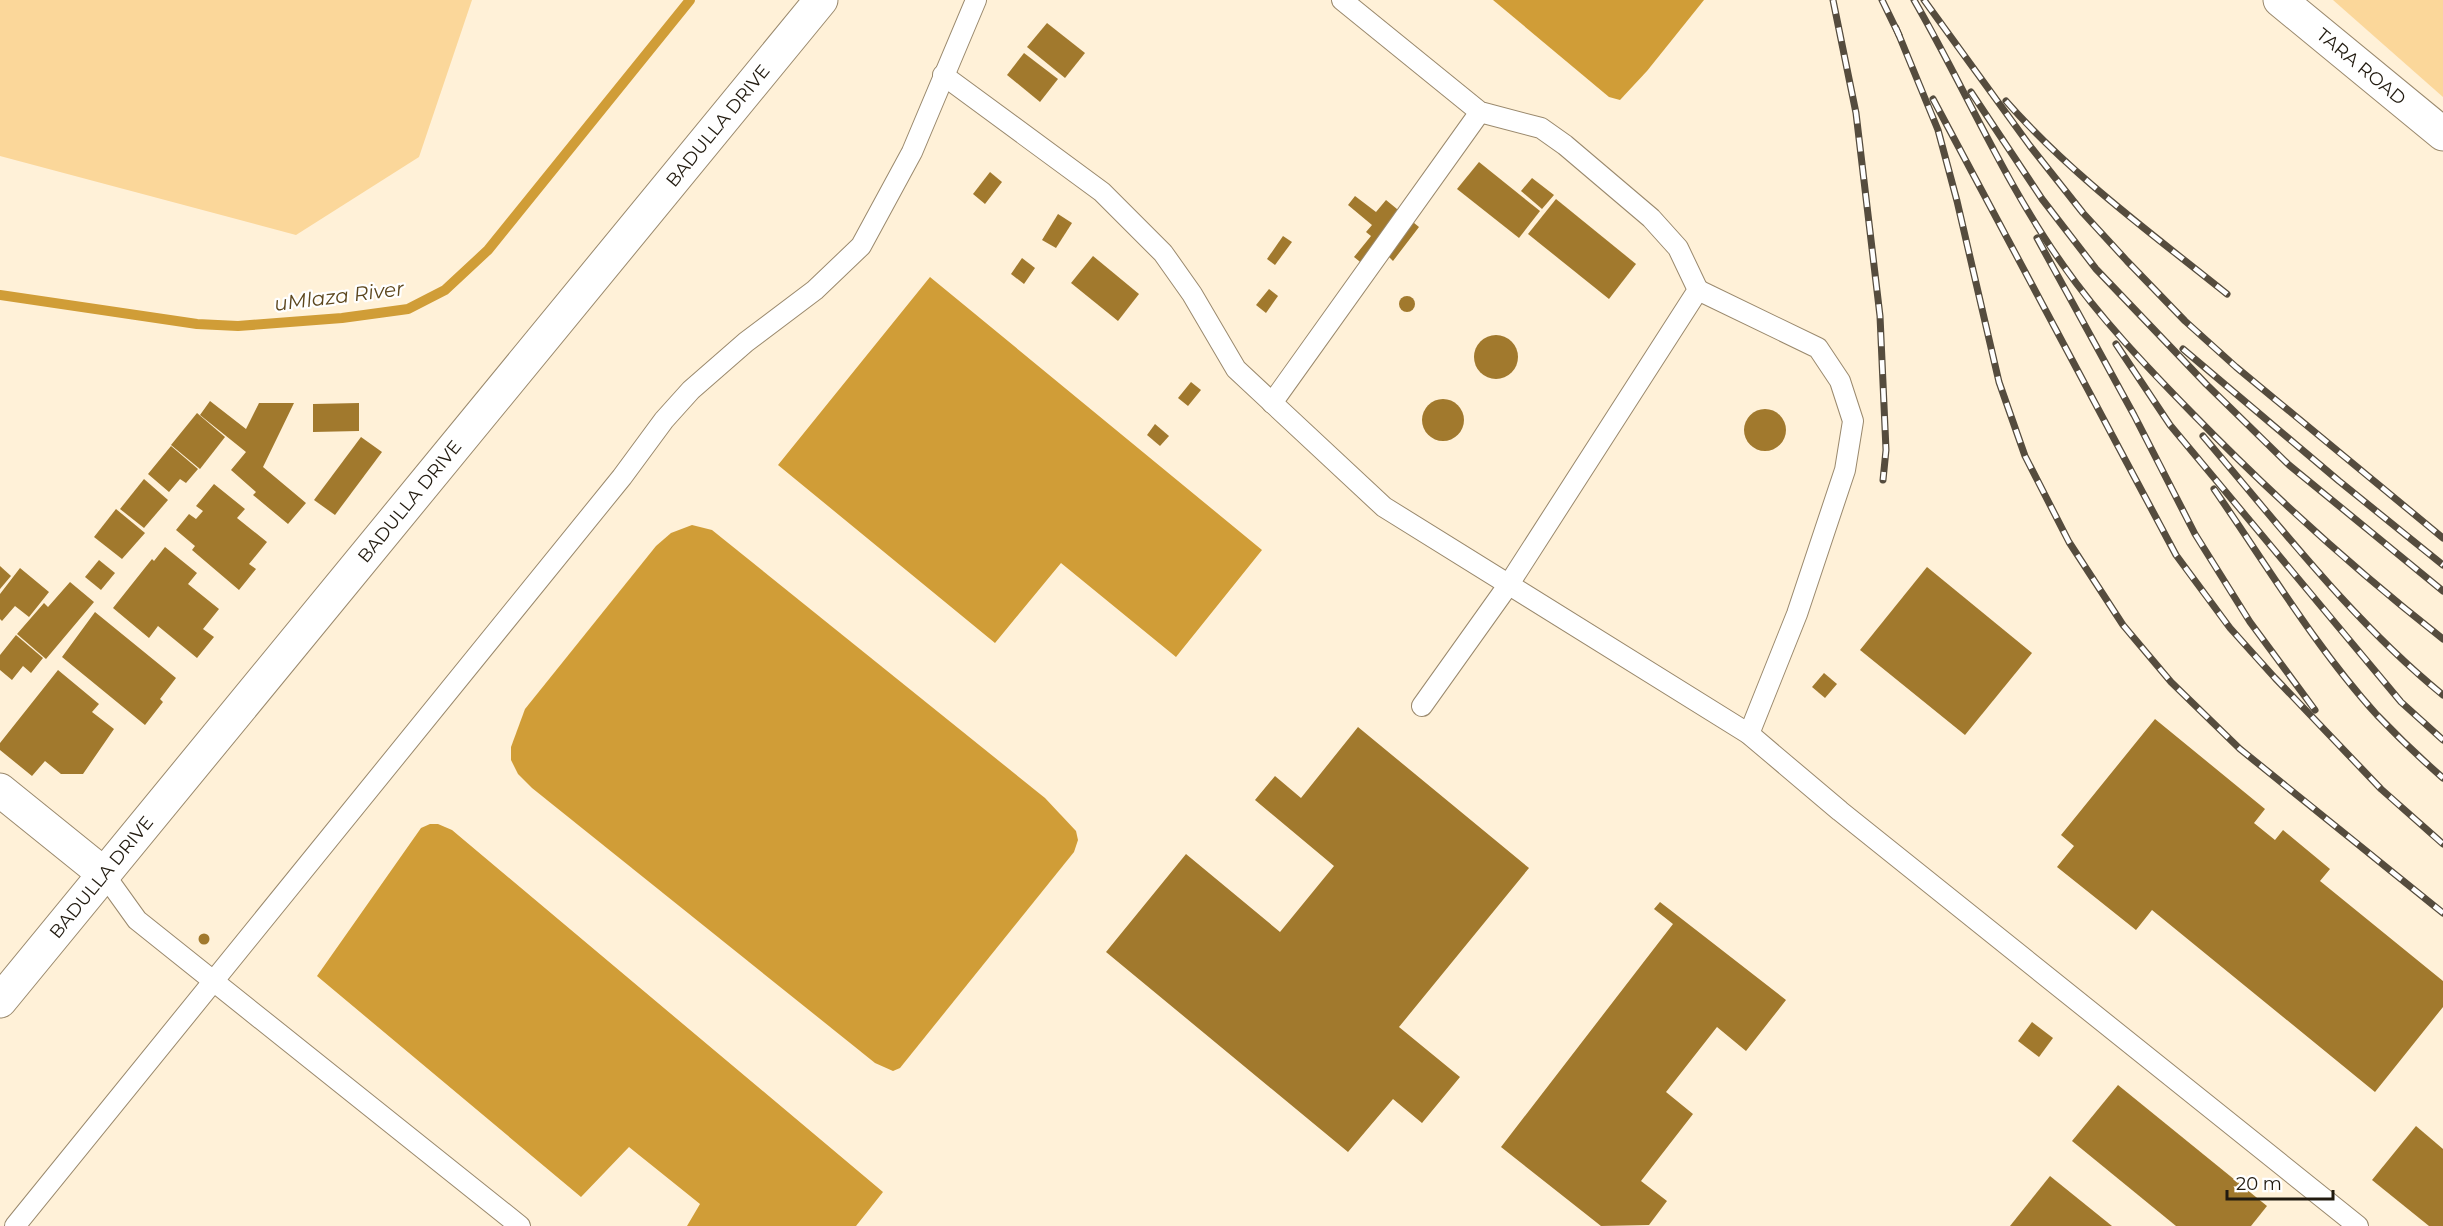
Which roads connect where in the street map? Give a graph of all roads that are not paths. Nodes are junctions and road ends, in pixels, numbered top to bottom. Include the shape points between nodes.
1 (821, 0) edge
2 (975, 0) edge
3 (1342, 0) edge
4 (2280, 0) edge
5 (943, 75) junction
6 (1480, 112) junction
7 (2443, 134) edge
8 (1698, 290) junction
9 (1272, 403) junction
10 (1509, 584) junction
11 (1422, 706) dead end
12 (1749, 734) junction
13 (0, 790) edge
14 (104, 874) junction
15 (214, 983) junction
16 (0, 1001) edge
17 (15, 1226) edge
18 (520, 1226) edge
19 (2358, 1226) edge

1 - 14 street, BADULLA DRIVE
2 - 5 lane
3 - 6 lane
4 - 7 street, TARA ROAD
5 - 9 lane via 1102,192 1163,253 1236,369
5 - 15 lane via 912,152 861,246 815,290 691,390 664,420
6 - 8 lane via 1540,128 1564,145 1651,218 1678,248
6 - 9 lane
8 - 10 lane
8 - 12 lane via 1818,348 1840,381 1853,421 1845,470 1797,614
9 - 10 lane via 1384,507
10 - 11 lane
10 - 12 lane
12 - 19 lane
13 - 14 street
14 - 15 lane via 137,920
14 - 16 street, BADULLA DRIVE
15 - 17 lane
15 - 18 lane

